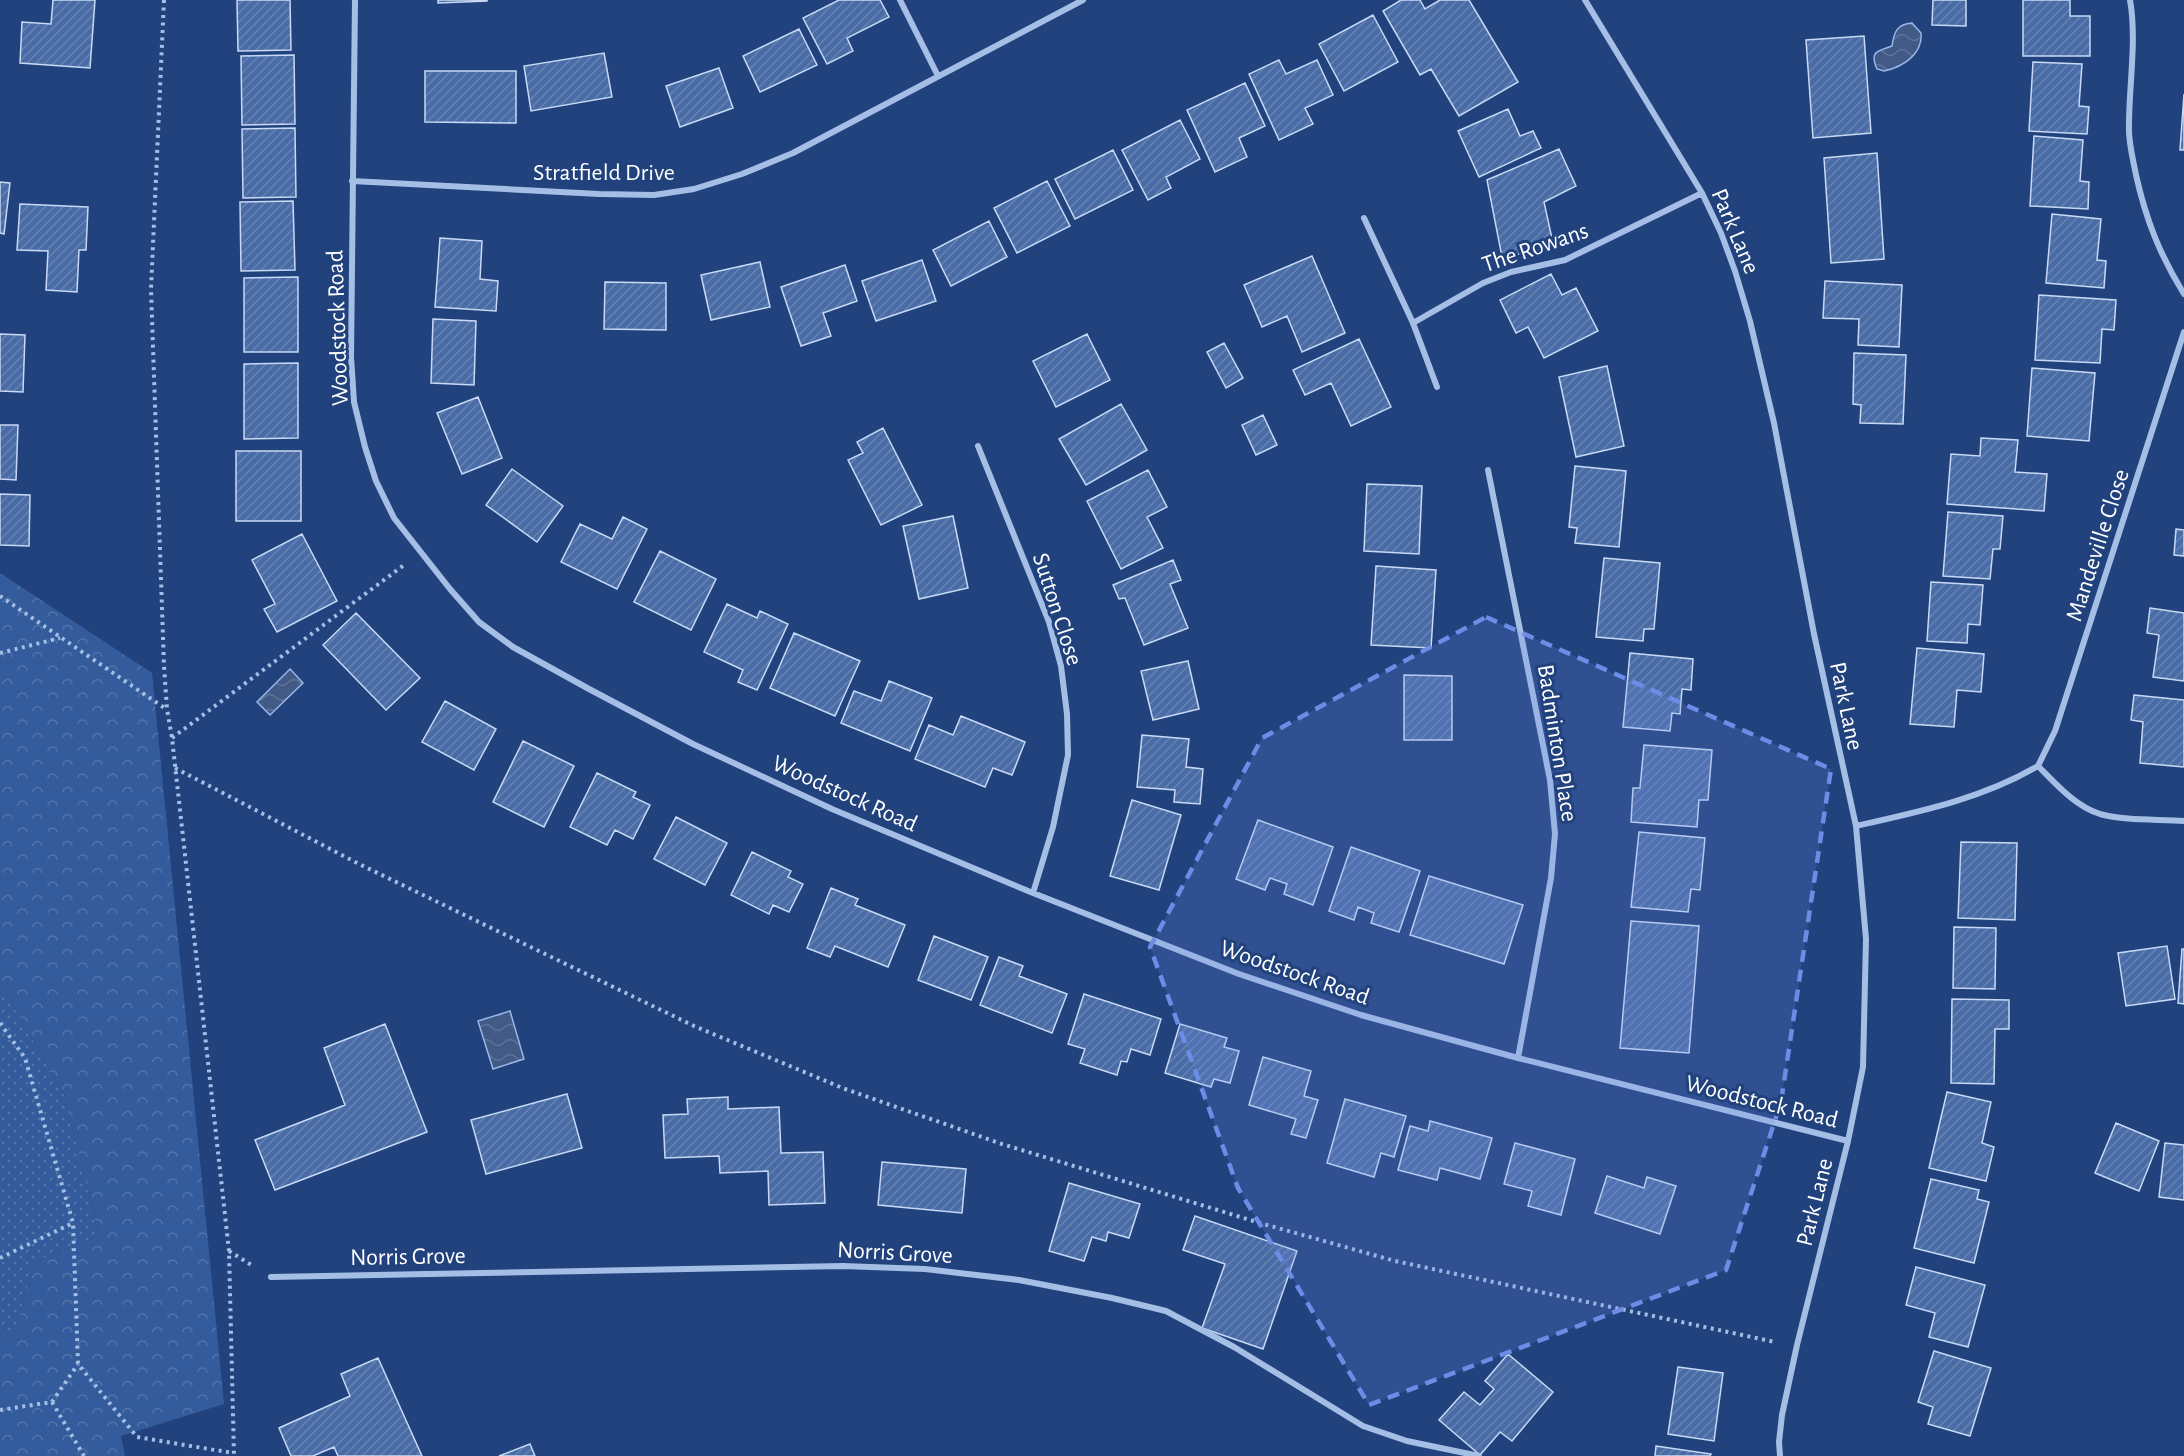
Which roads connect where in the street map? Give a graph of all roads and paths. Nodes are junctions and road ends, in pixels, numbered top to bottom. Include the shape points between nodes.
1 (164, 0) edge
2 (355, 0) edge
3 (900, 0) edge
4 (1083, 0) edge
5 (1585, 0) edge
6 (2130, 0) edge
7 (938, 76) junction
8 (352, 181) junction
9 (1702, 193) junction
10 (1364, 218) dead end
11 (2184, 294) edge
12 (1413, 322) junction
13 (2184, 332) edge
14 (1437, 387) dead end
15 (978, 446) dead end
16 (1488, 471) dead end
17 (421, 552) junction
18 (0, 596) edge
19 (60, 638) junction
20 (0, 653) edge
21 (167, 709) junction
22 (172, 738) junction
23 (2038, 766) junction
24 (175, 768) junction
25 (2184, 821) edge
26 (1856, 826) junction
27 (1033, 893) junction
28 (0, 1023) edge
29 (1518, 1058) junction
30 (1848, 1142) junction
31 (73, 1223) junction
32 (228, 1251) junction
33 (0, 1258) edge
34 (271, 1277) joint
35 (1797, 1345) junction
36 (78, 1364) junction
37 (52, 1402) junction
38 (0, 1410) edge
39 (233, 1455) edge
40 (84, 1456) edge
41 (1479, 1456) edge
42 (1780, 1456) edge

1 - 21 path via 151,289
2 - 8 street, Woodstock Road
3 - 7 street
4 - 7 street, Stratfield Drive
5 - 9 street, Park Lane
6 - 11 street via 2128,128 2132,154 2144,211 2166,264
7 - 8 street, Stratfield Drive via 793,153 694,189 632,195
8 - 17 street, Woodstock Road via 354,402 376,482 394,518
9 - 12 street, The Rowans via 1565,260 1511,272 1483,283
9 - 26 street, Park Lane via 1735,271 1763,373
10 - 12 street
12 - 14 street
13 - 23 street, Mandeville Close via 2055,731
15 - 27 street, Sutton Close via 1049,622 1061,666 1067,714 1068,755 1053,827
16 - 29 street, Badminton Place via 1546,758 1555,834 1551,878
17 - 22 path
17 - 27 street, Woodstock Road via 479,622 513,647 579,684 693,744 832,809
18 - 19 path
19 - 20 path
19 - 21 path
21 - 22 path
22 - 24 path
23 - 25 street via 2068,795 2100,814
23 - 26 street via 2018,778 1957,801
24 - 32 path
24 - 35 path via 359,864 694,1026 845,1089 1002,1144 1395,1261
26 - 30 street, Park Lane via 1866,939 1866,994 1863,1067
27 - 29 street, Woodstock Road via 1239,974
28 - 31 path via 25,1058
29 - 30 street, Woodstock Road
30 - 35 street, Park Lane
31 - 33 path
31 - 36 path
32 - 34 path
32 - 39 path
34 - 41 street, Norris Grove via 843,1266 925,1269 1018,1280 1166,1311 1234,1347 1363,1426 1407,1441
35 - 42 street, Park Lane via 1782,1415
36 - 37 path
36 - 39 path via 137,1437
37 - 38 path
37 - 40 path

